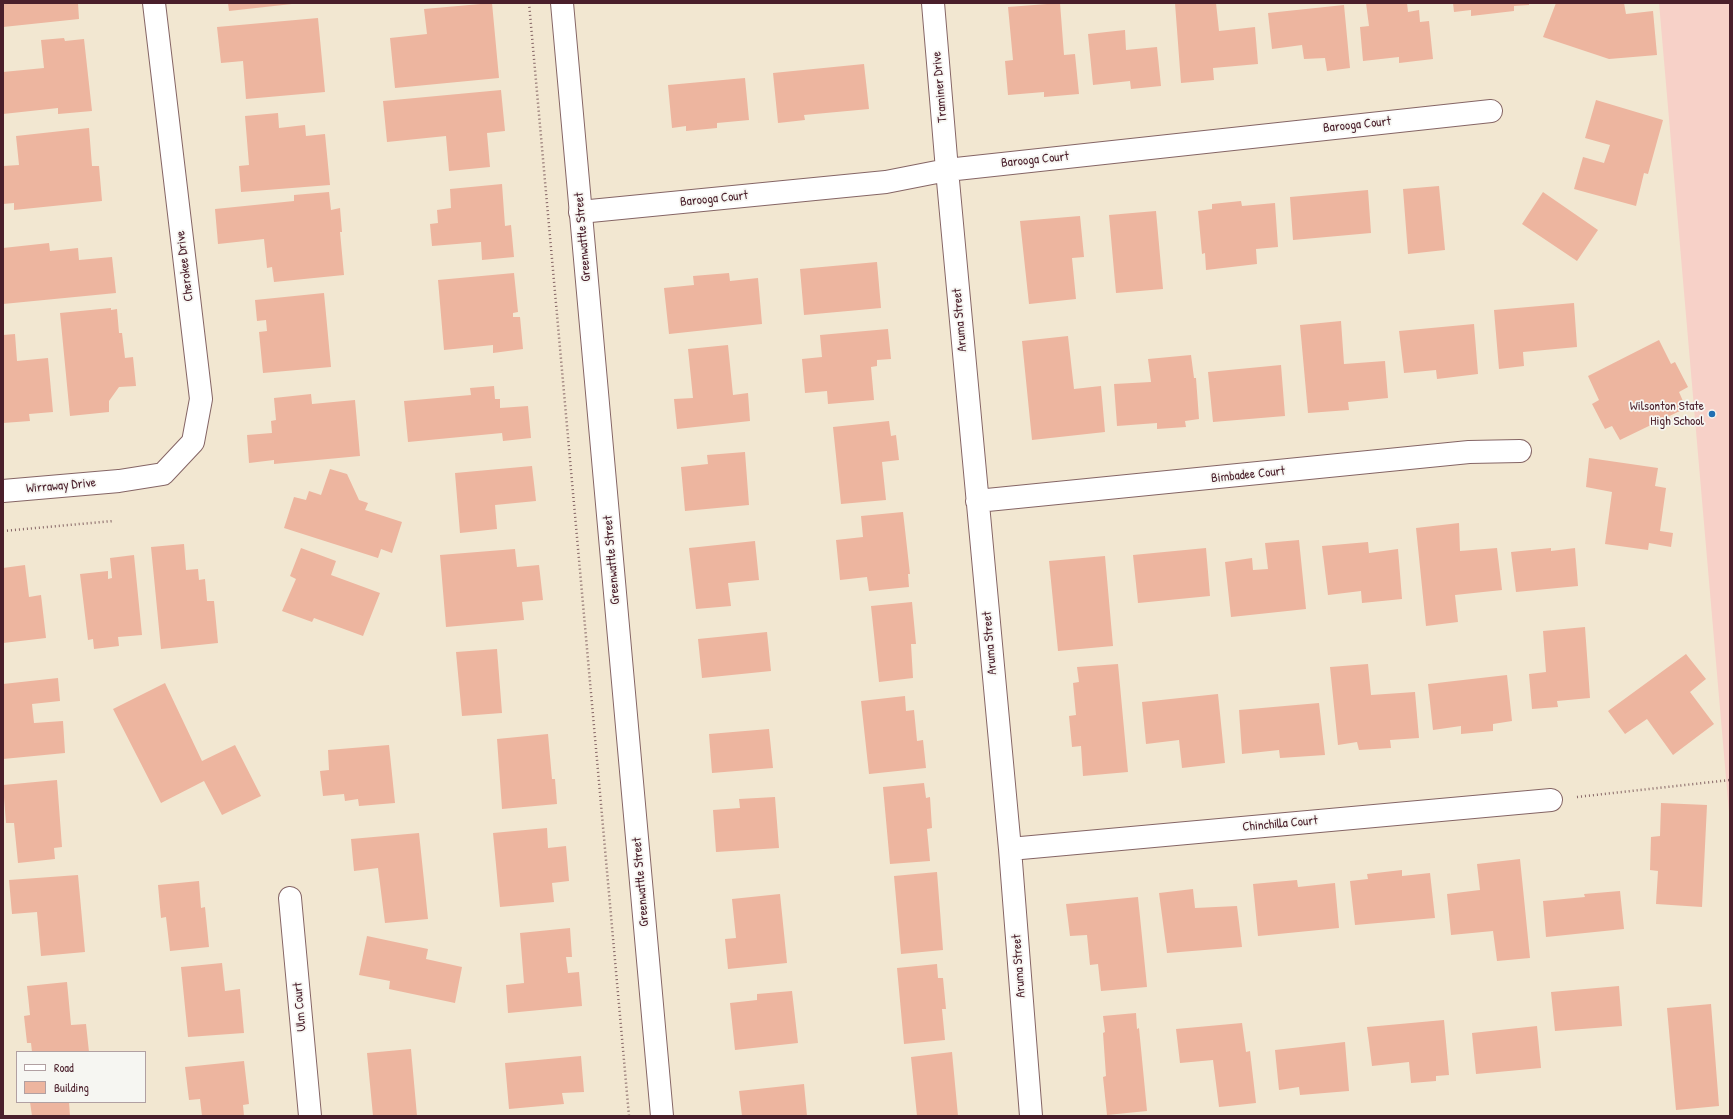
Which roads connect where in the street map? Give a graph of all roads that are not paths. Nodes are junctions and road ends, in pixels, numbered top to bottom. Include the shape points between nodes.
1 (154, 3) edge
2 (562, 3) edge
3 (933, 3) edge
4 (1491, 111) dead end
5 (947, 170) junction
6 (580, 212) junction
7 (1520, 451) dead end
8 (119, 481) joint
9 (3, 491) edge
10 (977, 501) junction
11 (1551, 800) road end
12 (1010, 849) junction
13 (290, 898) dead end
14 (310, 1116) edge
15 (662, 1116) edge
16 (1031, 1116) edge

1 - 8 street, Cherokee Drive via 200,399 193,442 163,474
2 - 6 street, Greenwattle Street
3 - 5 street, Traminer Drive
4 - 5 street, Barooga Court
5 - 6 street, Barooga Court via 886,182
5 - 10 street, Aruma Street
6 - 15 street, Greenwattle Street
7 - 10 street, Bimbadee Court via 1469,452
8 - 9 street, Wirraway Drive
10 - 12 street, Aruma Street
11 - 12 street, Chinchilla Court
12 - 16 street, Aruma Street
13 - 14 street, Ulm Court

